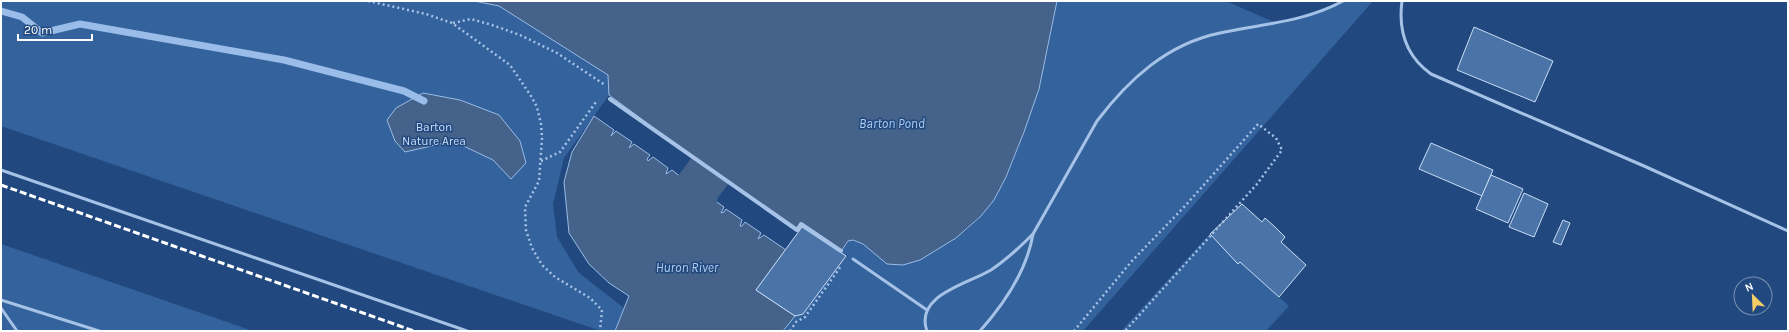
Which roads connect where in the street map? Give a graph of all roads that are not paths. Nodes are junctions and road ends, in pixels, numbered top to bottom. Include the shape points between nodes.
1 (1343, 1) edge
2 (1402, 1) edge
3 (610, 99) dead end
4 (1, 170) edge
5 (1788, 231) edge
6 (1033, 234) junction
7 (841, 251) dead end
8 (853, 259) dead end
9 (1, 300) edge
10 (1, 308) edge
11 (927, 310) junction
12 (17, 331) edge
13 (99, 331) edge
14 (467, 331) edge
15 (927, 331) edge
16 (980, 331) edge

1 - 6 lane via 1297,18 1219,33 1198,40 1172,51 1140,72 1109,104 1097,121
2 - 5 lane via 1400,15 1403,38 1413,56 1431,74
3 - 7 street via 797,230 801,224
4 - 14 lane
6 - 11 lane via 990,270 939,295
6 - 16 lane via 1031,250 1023,269
8 - 11 lane
9 - 13 lane
10 - 12 lane
11 - 15 lane via 924,321

